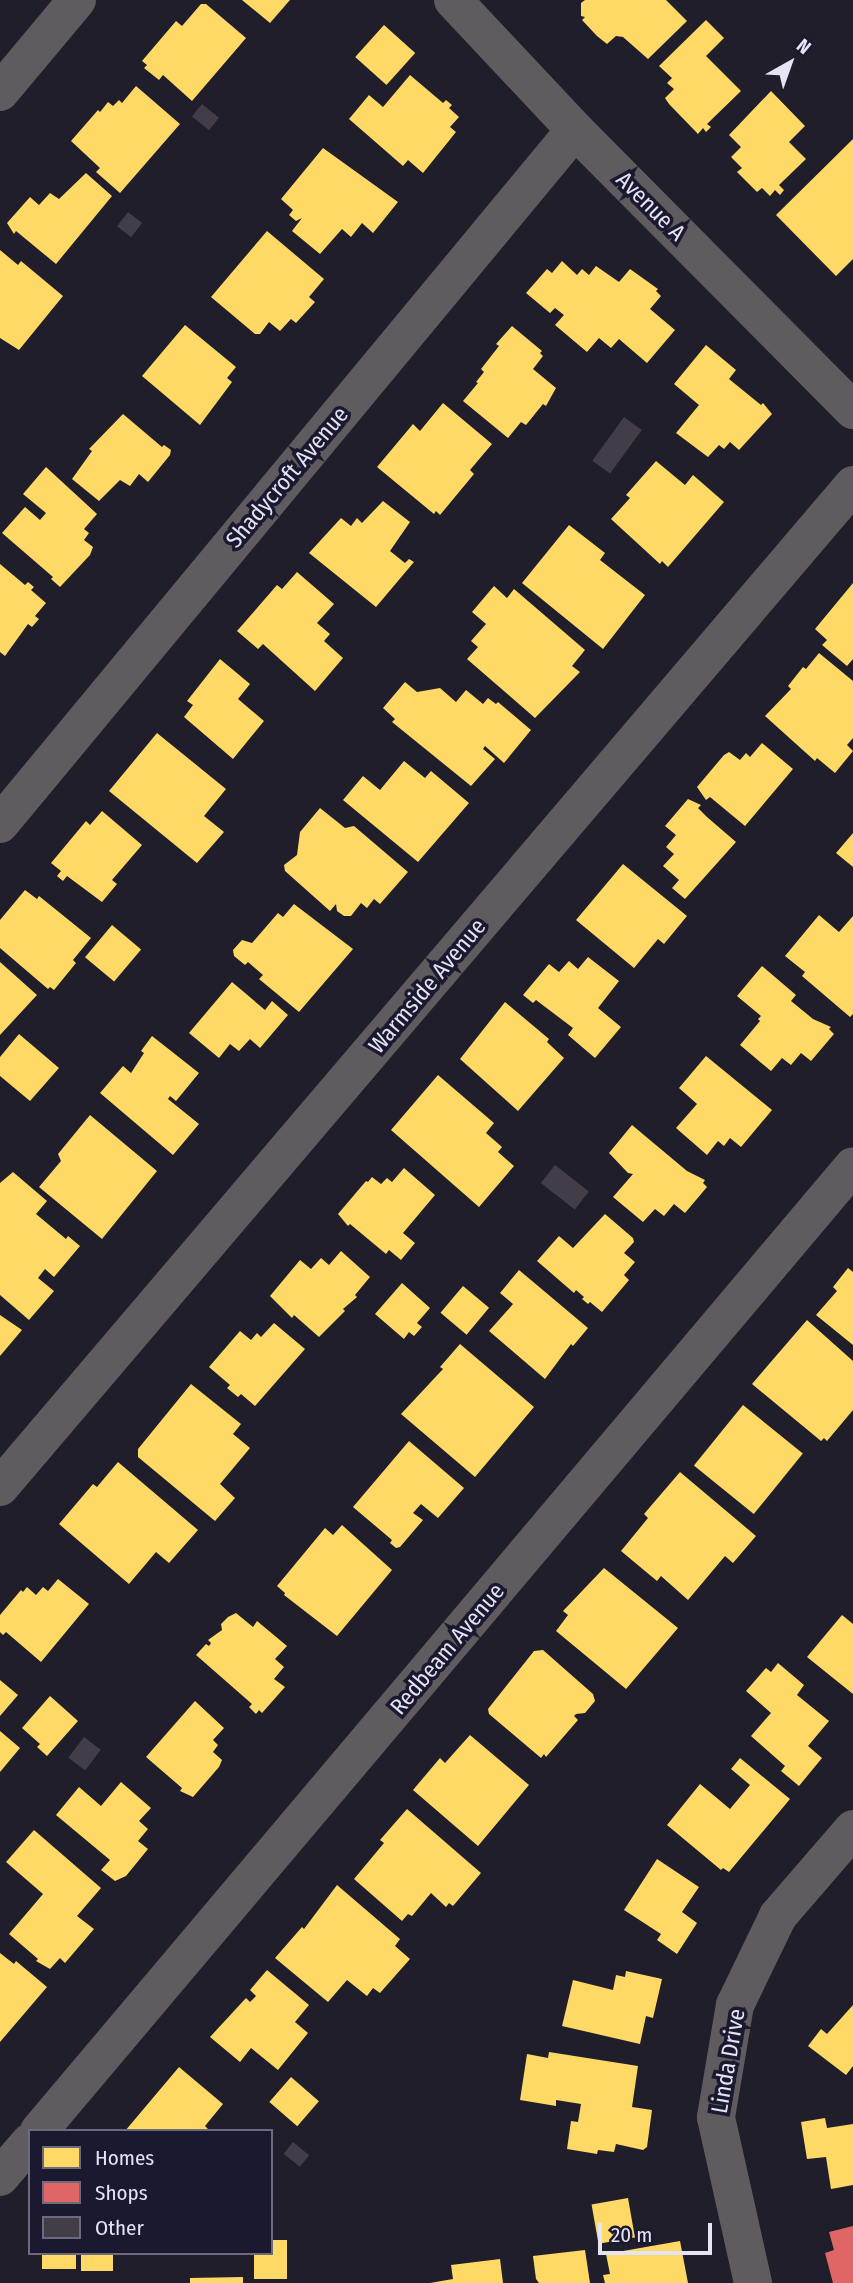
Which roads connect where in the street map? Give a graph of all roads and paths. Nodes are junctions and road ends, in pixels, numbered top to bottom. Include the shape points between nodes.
1 (77, 0) edge
2 (453, 0) edge
3 (0, 92) edge
4 (575, 130) junction
5 (853, 410) edge
6 (853, 485) edge
7 (0, 824) edge
8 (853, 1166) edge
9 (0, 1487) edge
10 (853, 1829) edge
11 (41, 2129) edge
12 (28, 2144) edge
13 (0, 2177) edge
14 (753, 2283) edge

1 - 3 street
2 - 4 street, Avenue A
4 - 5 street, Avenue A
4 - 7 street, Shadycroft Avenue
6 - 9 street, Warmside Avenue
8 - 11 street, Redbeam Avenue
10 - 14 street, Linda Drive via 778,1916 736,2005 716,2117
12 - 13 street

